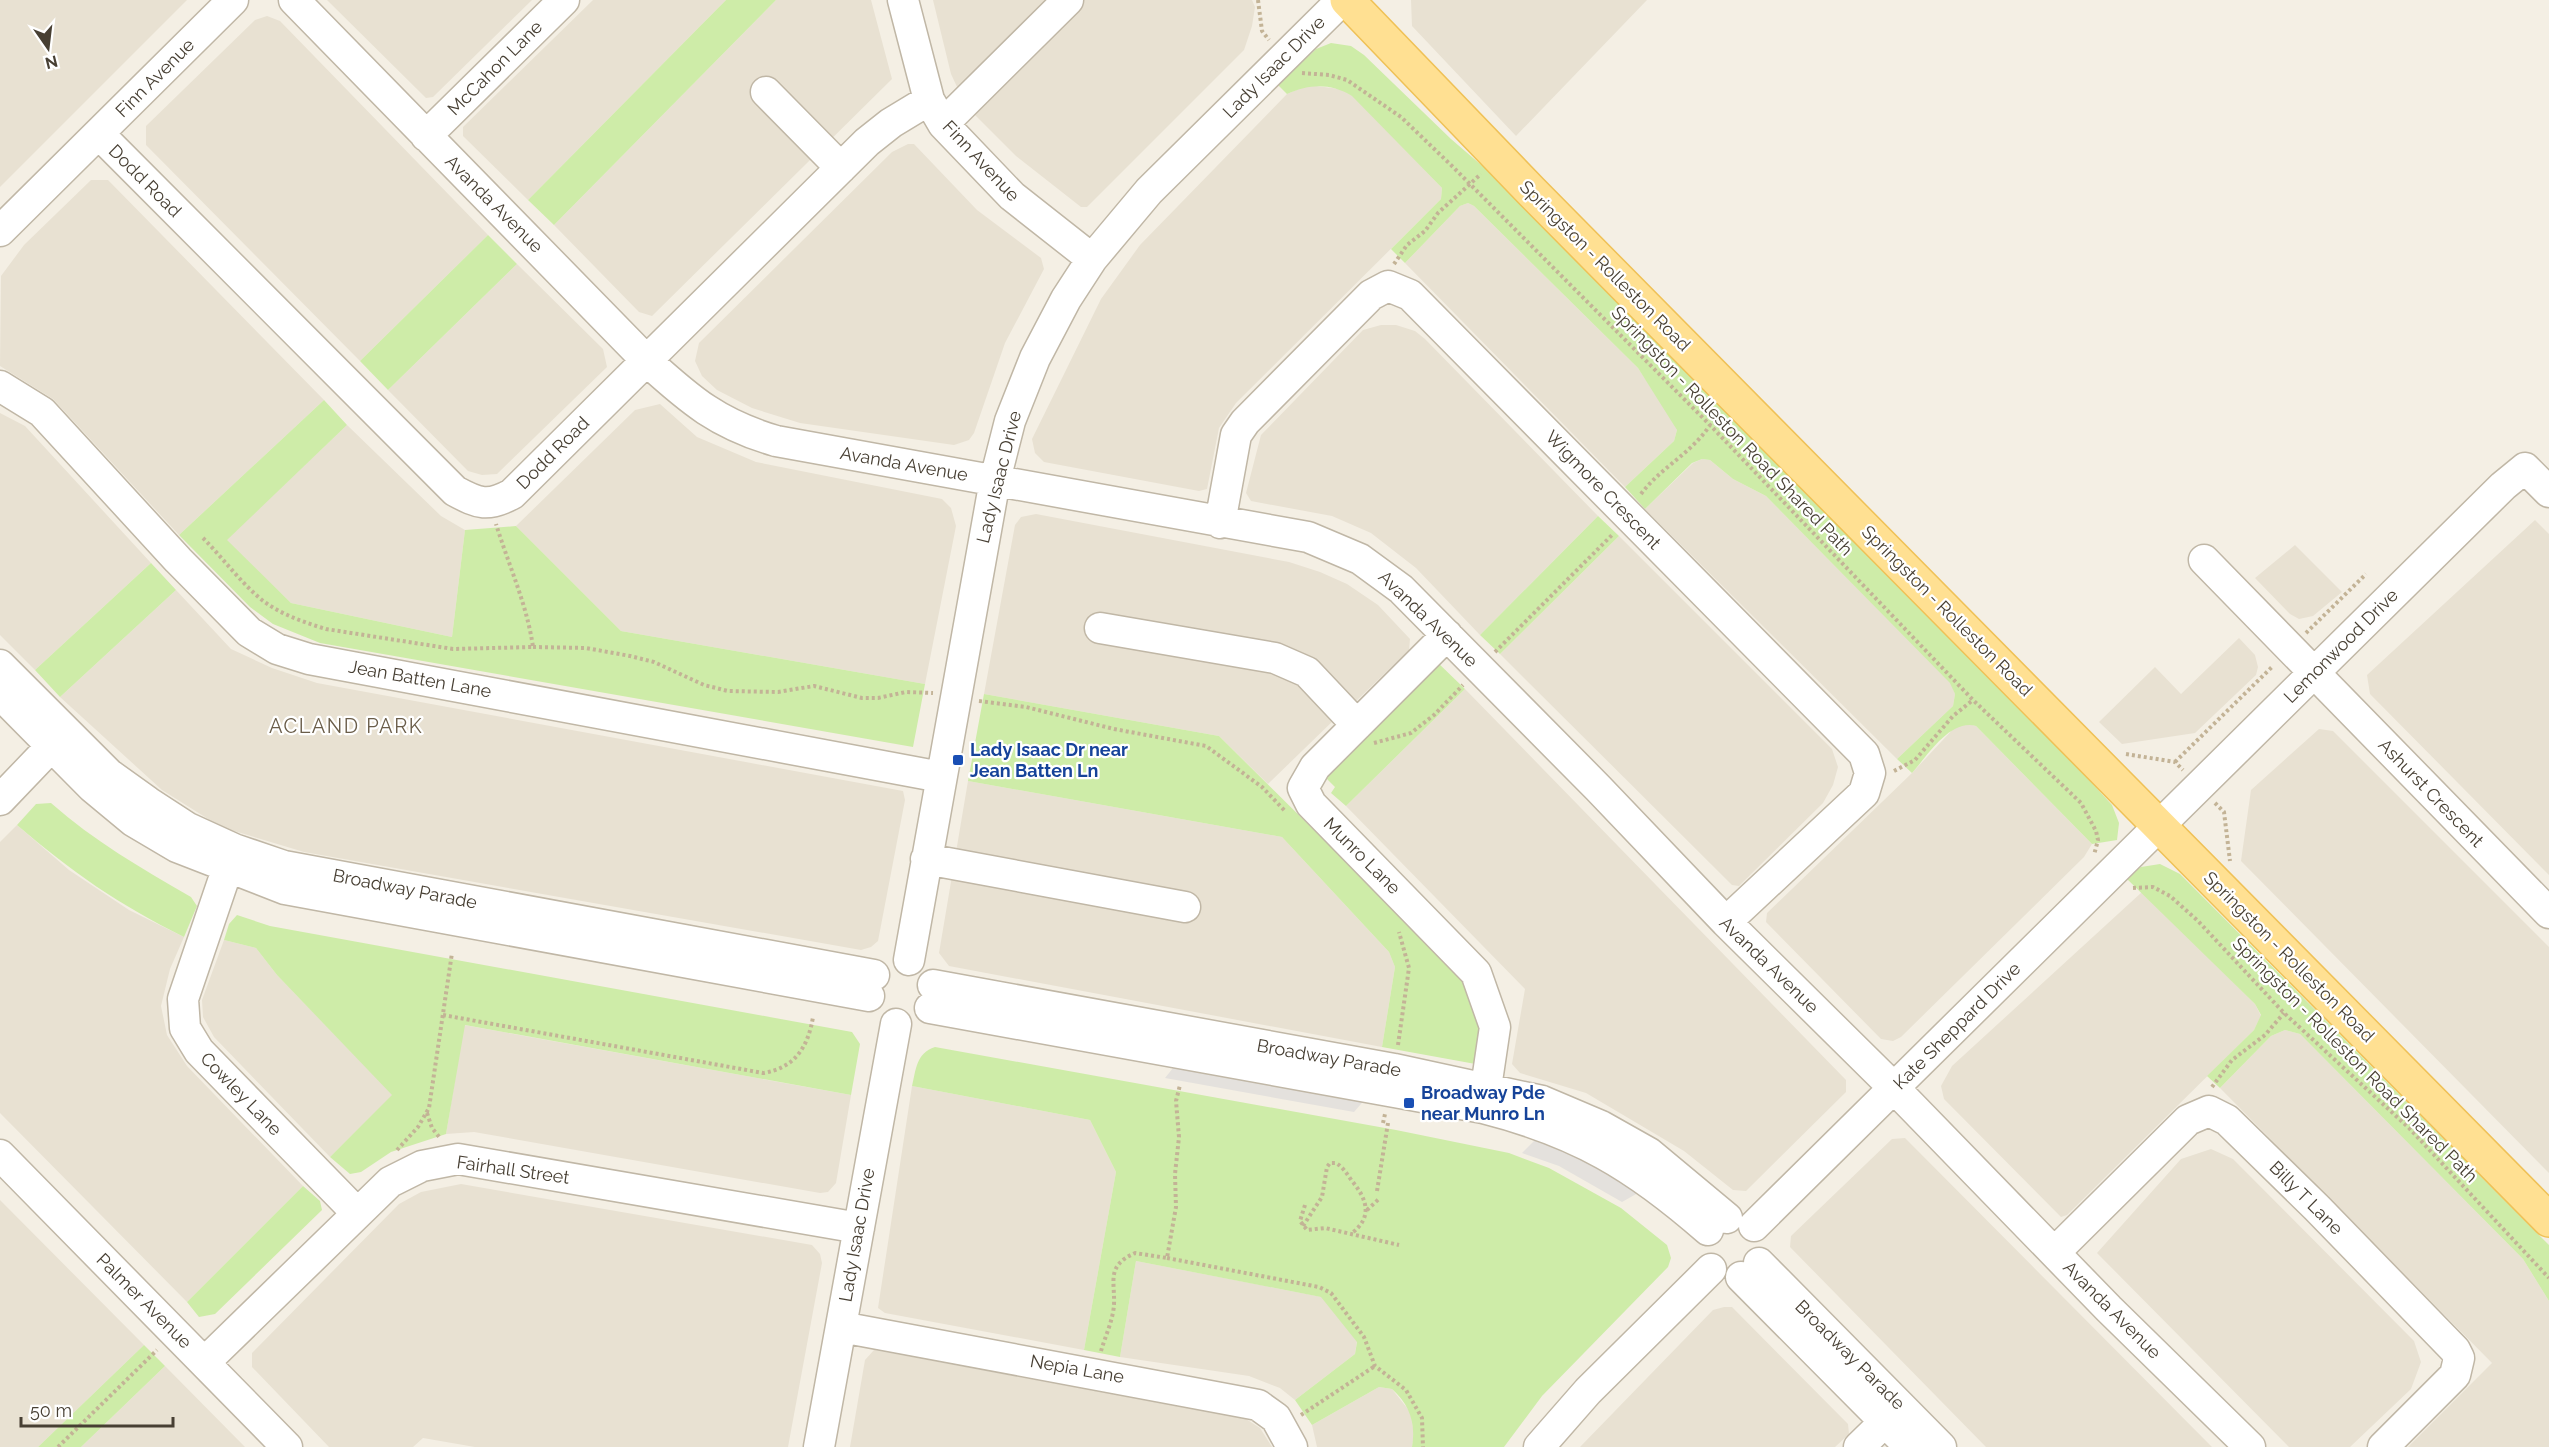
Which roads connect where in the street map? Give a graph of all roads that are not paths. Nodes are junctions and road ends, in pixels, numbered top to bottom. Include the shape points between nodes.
1 (233, 0) edge
2 (294, 0) edge
3 (564, 0) edge
4 (903, 0) edge
5 (1068, 0) edge
6 (1342, 0) edge
7 (1347, 0) edge
8 (766, 92) dead end
9 (936, 112) junction
10 (99, 134) junction
11 (426, 136) junction
12 (841, 168) junction
13 (0, 231) edge
14 (1092, 259) junction
15 (647, 361) junction
16 (0, 386) edge
17 (995, 480) junction
18 (2549, 492) edge
19 (1220, 523) junction
20 (2204, 560) dead end
21 (1100, 628) dead end
22 (1447, 635) junction
23 (0, 665) edge
24 (2313, 673) junction
25 (0, 694) edge
26 (1364, 734) junction
27 (59, 739) junction
28 (941, 777) junction
29 (0, 800) edge
30 (2159, 825) junction
31 (231, 858) junction
32 (926, 859) junction
33 (1185, 907) dead end
34 (2549, 913) edge
35 (1726, 922) junction
36 (909, 960) junction
37 (871, 985) junction
38 (932, 996) junction
39 (896, 1024) junction
40 (1894, 1088) junction
41 (1485, 1098) junction
42 (0, 1155) edge
43 (357, 1213) junction
44 (2549, 1220) edge
45 (1730, 1225) junction
46 (859, 1228) junction
47 (2055, 1252) junction
48 (1711, 1269) junction
49 (1750, 1270) junction
50 (841, 1327) junction
51 (205, 1362) junction
52 (1893, 1414) junction
53 (1287, 1437) edge
54 (287, 1447) edge
55 (819, 1447) edge
56 (1539, 1447) edge
57 (1858, 1447) edge
58 (1910, 1447) edge
59 (1941, 1447) edge
60 (2250, 1447) edge
61 (2383, 1447) edge

1 - 10 street, Finn Avenue
2 - 11 street, Avanda Avenue
3 - 11 street, McCahon Lane
4 - 9 street, Finn Avenue
5 - 9 street, Dodd Road
6 - 14 street, Lady Isaac Drive via 1149,191
7 - 30 main road, Springston - Rolleston Road
8 - 12 street
9 - 12 street, Dodd Road via 891,123
9 - 14 street, Finn Avenue via 1012,196
10 - 13 street, Finn Avenue
10 - 15 street, Dodd Road via 438,475 469,499 484,504 512,494
11 - 15 street, Avanda Avenue
12 - 15 street, Dodd Road
14 - 17 street, Lady Isaac Drive via 1035,358 1010,421
15 - 17 street, Avanda Avenue via 702,408 749,433
16 - 28 street, Jean Batten Lane via 42,412 241,624 277,649 309,659
17 - 19 street, Avanda Avenue
17 - 28 street, Lady Isaac Drive
18 - 24 street, Lemonwood Drive via 2525,468
19 - 22 street, Avanda Avenue via 1283,532 1337,547 1380,572
19 - 35 street, Wigmore Crescent via 1236,435 1245,422 1371,295 1388,286 1410,295 1864,754 1870,773 1864,793
20 - 24 street, Ashurst Crescent
21 - 26 street via 1275,658 1307,672
22 - 26 street, Munro Lane
22 - 35 street, Avanda Avenue
23 - 27 street, Broadway Parade
24 - 30 street, Lemonwood Drive
24 - 34 street, Ashurst Crescent
25 - 27 street, Broadway Parade
26 - 41 street, Munro Lane via 1315,767 1303,788 1323,817 1476,973 1495,1027
27 - 29 street
27 - 31 street, Broadway Parade
28 - 32 street, Lady Isaac Drive
30 - 40 street, Kate Sheppard Drive
30 - 44 main road, Springston - Rolleston Road
31 - 37 street, Broadway Parade via 285,889
31 - 43 street, Cowley Lane via 183,999 185,1028 199,1051
32 - 33 street
32 - 36 street, Lady Isaac Drive
35 - 40 street, Avanda Avenue
36 - 37 street via 883,965
36 - 38 street via 925,969
37 - 39 street via 878,1014
38 - 39 street via 915,1021
38 - 41 street, Broadway Parade
39 - 46 street, Lady Isaac Drive
40 - 45 street, Kate Sheppard Drive
40 - 47 street, Avanda Avenue
41 - 45 street, Broadway Parade via 1605,1153
42 - 51 street, Palmer Avenue
43 - 46 street, Fairhall Street via 390,1182 422,1166 458,1159
43 - 51 street, Fairhall Street
45 - 48 street via 1704,1254
45 - 49 street via 1763,1244
46 - 50 street, Lady Isaac Drive
47 - 60 street, Avanda Avenue
47 - 61 street, Billy T Lane via 2188,1120 2209,1111 2227,1120 2325,1216 2459,1358 2455,1375
48 - 49 street via 1725,1277
48 - 56 street via 1588,1391
49 - 52 street, Broadway Parade
50 - 53 street, Nepia Lane via 1258,1404 1276,1418
50 - 55 street, Lady Isaac Drive
51 - 54 street, Palmer Avenue
52 - 57 street
52 - 58 street, Broadway Parade
52 - 59 street, Broadway Parade

